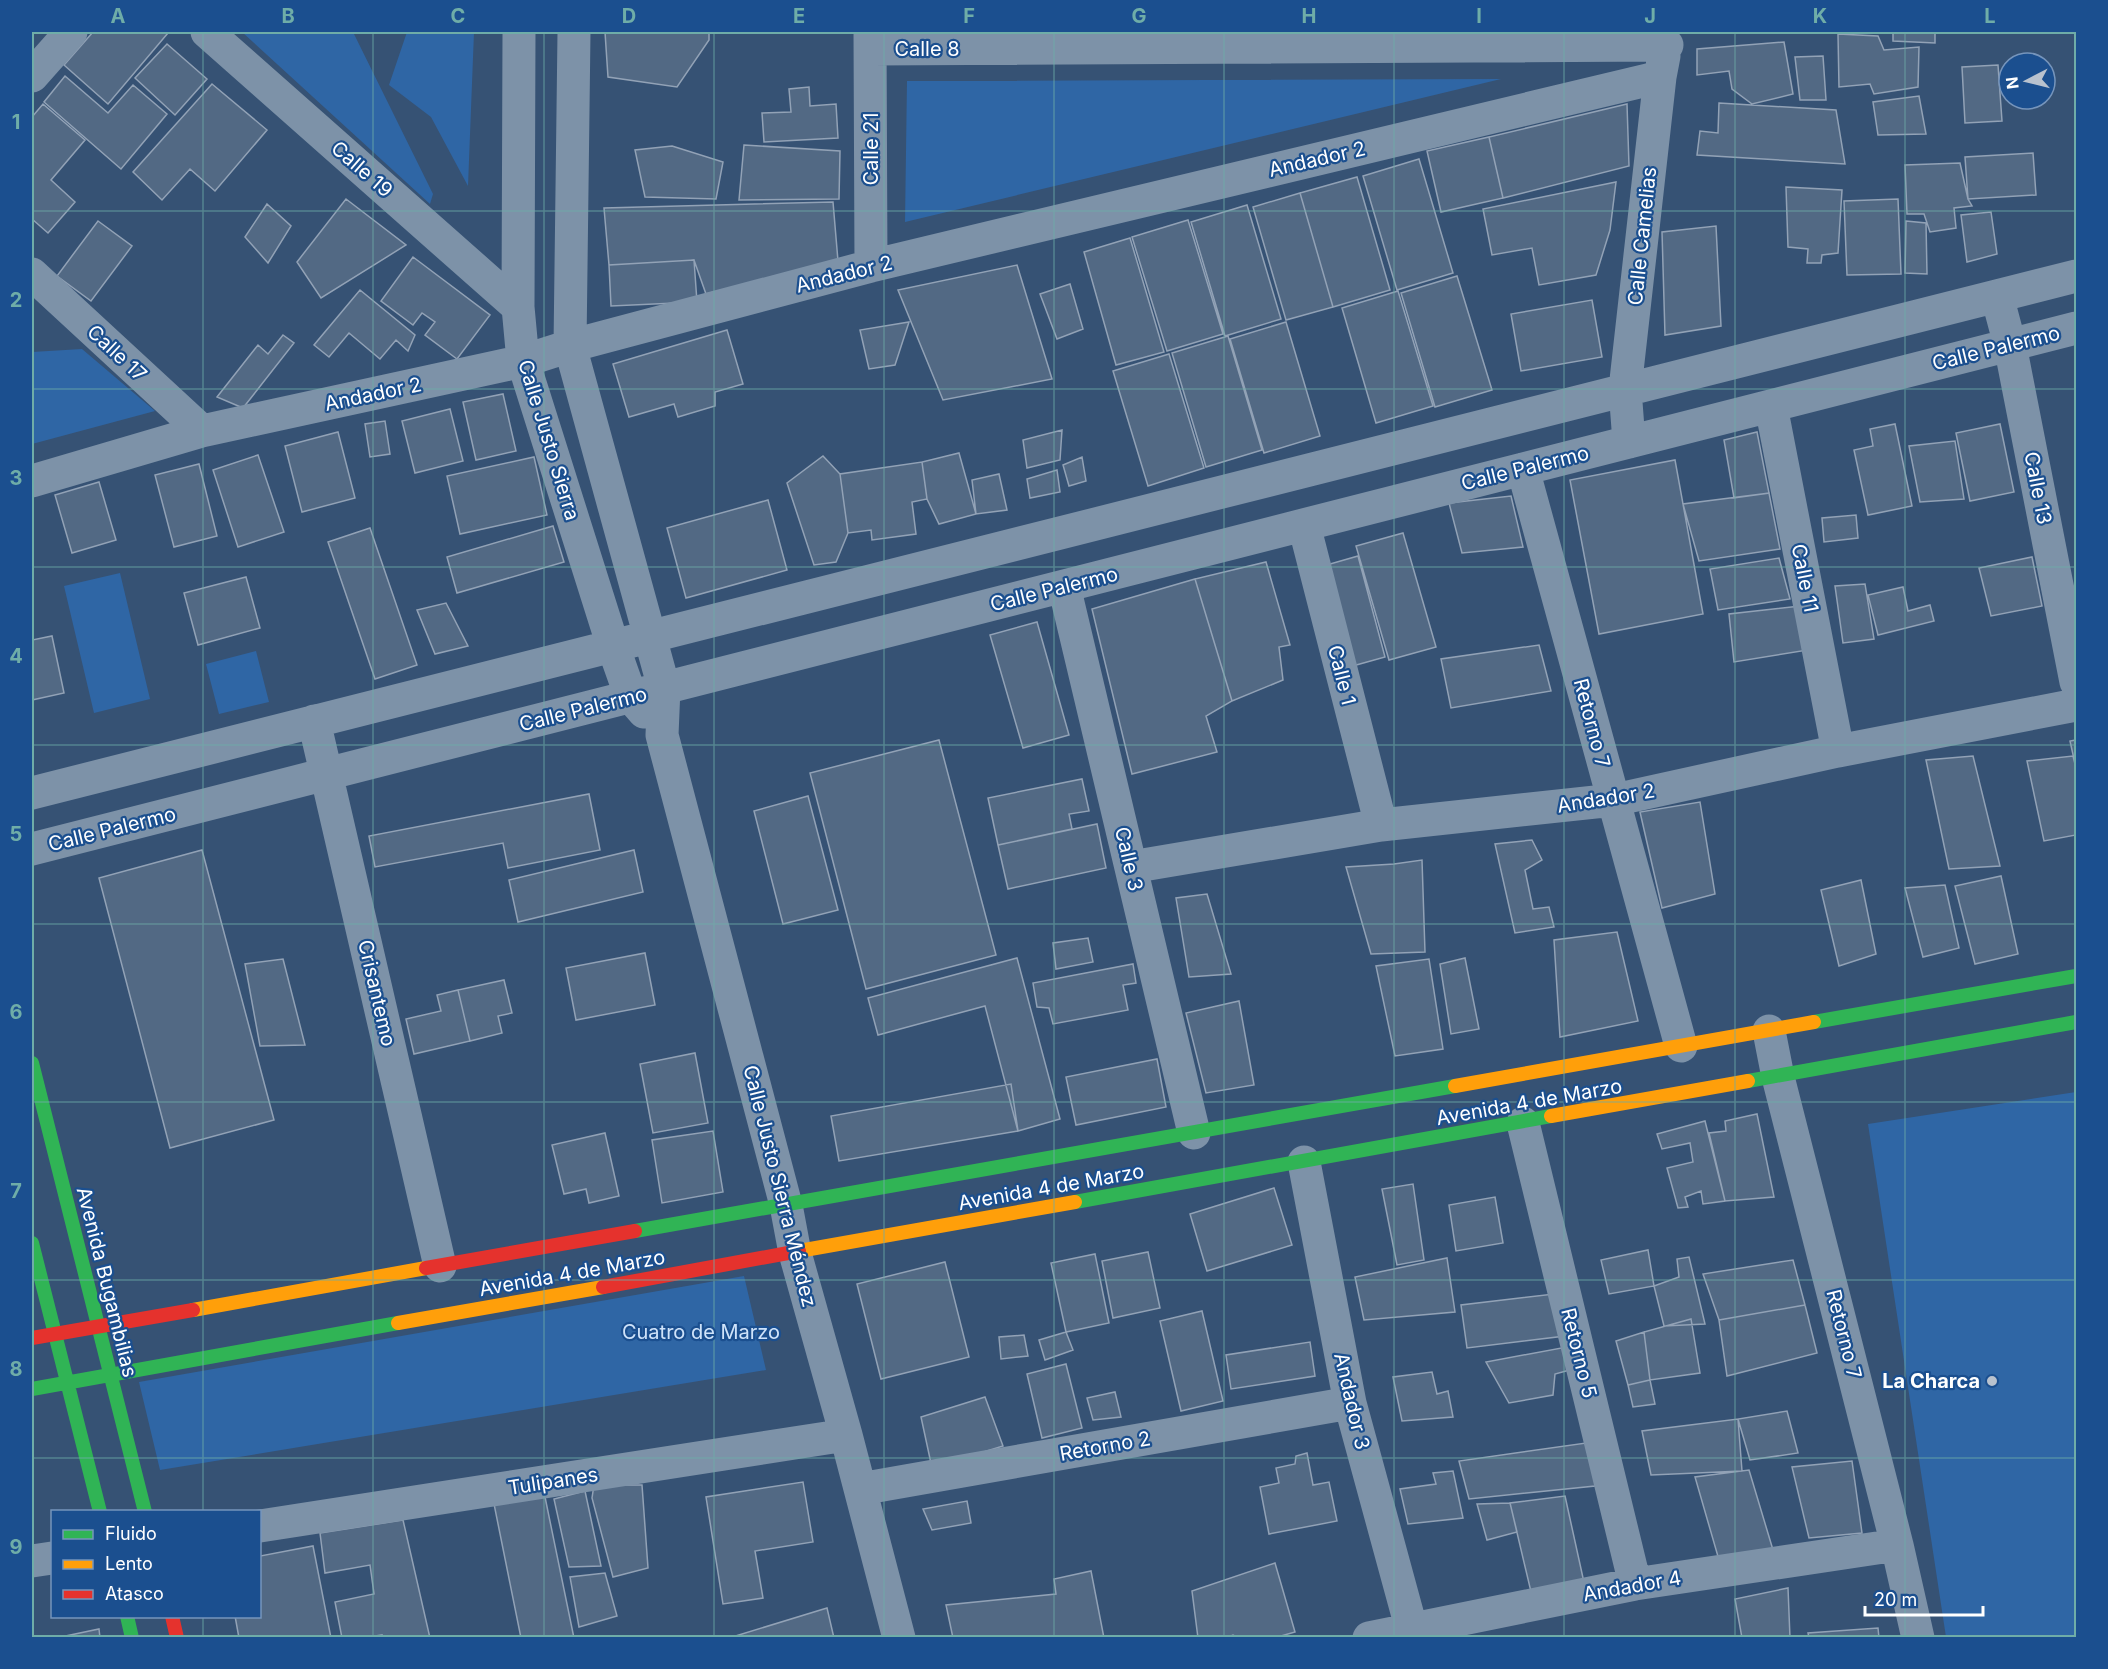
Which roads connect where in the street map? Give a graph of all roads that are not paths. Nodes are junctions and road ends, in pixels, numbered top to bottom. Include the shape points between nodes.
1 (71, 32) edge
2 (207, 32) edge
3 (519, 32) edge
4 (574, 32) edge
5 (1668, 38) edge
6 (870, 40) edge
7 (32, 76) edge
8 (1660, 77) junction
9 (871, 266) junction
10 (32, 274) edge
11 (2076, 276) edge
12 (1997, 296) junction
13 (518, 307) junction
14 (2076, 328) edge
15 (2010, 345) junction
16 (570, 346) junction
17 (523, 361) junction
18 (1625, 389) junction
19 (1771, 406) junction
20 (202, 431) junction
21 (1629, 442) junction
22 (1522, 469) junction
23 (32, 481) edge
24 (1304, 525) junction
25 (1064, 586) junction
26 (650, 636) junction
27 (613, 646) junction
28 (2076, 682) edge
29 (664, 688) junction
30 (631, 697) junction
31 (2076, 705) edge
32 (314, 721) junction
33 (662, 735) junction
34 (1838, 751) junction
35 (326, 775) junction
36 (32, 793) edge
37 (1614, 800) junction
38 (1381, 825) junction
39 (32, 849) edge
40 (1131, 867) junction
41 (2076, 976) edge
42 (2076, 1022) edge
43 (1768, 1031) junction
44 (1681, 1046) junction
45 (32, 1063) edge
46 (1778, 1077) junction
47 (1523, 1123) junction
48 (1194, 1133) junction
49 (1304, 1162) junction
50 (786, 1205) junction
51 (32, 1243) edge
52 (795, 1252) junction
53 (440, 1266) junction
54 (99, 1327) junction
55 (55, 1334) junction
56 (32, 1338) edge
57 (111, 1375) junction
58 (67, 1383) junction
59 (32, 1389) edge
60 (1350, 1403) junction
61 (846, 1435) junction
62 (860, 1489) junction
63 (99, 1510) edge
64 (145, 1510) edge
65 (261, 1527) edge
66 (1897, 1545) junction
67 (51, 1558) edge
68 (32, 1561) edge
69 (1635, 1584) junction
70 (127, 1618) edge
71 (172, 1618) edge
72 (1413, 1634) edge
73 (132, 1638) edge
74 (177, 1638) edge
75 (899, 1638) edge
76 (1369, 1638) edge
77 (1917, 1638) edge

1 - 7 street
2 - 13 street, Calle 19
3 - 13 street, Calle Justo Sierra
4 - 16 street
5 - 6 street, Calle 8
5 - 8 street, Calle Camelias
6 - 9 street, Calle 21
8 - 9 street, Andador 2
8 - 18 street, Calle Camelias
9 - 16 street, Andador 2
10 - 20 street, Calle 17
11 - 12 street
12 - 15 street, Calle 13
12 - 18 street
13 - 17 street, Calle Justo Sierra
14 - 15 street, Calle Palermo
15 - 19 street, Calle Palermo
15 - 28 street, Calle 13
16 - 17 street, Andador 2
16 - 26 street
17 - 20 street, Andador 2
17 - 27 street, Calle Justo Sierra
18 - 21 street, Calle Camelias
18 - 26 street
19 - 21 street, Calle Palermo
19 - 34 street, Calle 11
20 - 23 street, Andador 2
21 - 22 street, Calle Palermo
22 - 24 street, Calle Palermo
22 - 37 street, Retorno 7
24 - 25 street, Calle Palermo
24 - 38 street, Calle 1
25 - 29 street, Calle Palermo
25 - 40 street, Calle 3
26 - 27 street
26 - 29 street
27 - 30 street, Calle Justo Sierra
27 - 32 street
29 - 30 street, Calle Palermo
29 - 33 street, Calle Justo Sierra Méndez
30 - 33 street, Calle Justo Sierra Méndez
30 - 35 street, Calle Palermo
31 - 34 street, Andador 2
32 - 35 street, Crisantemo
32 - 36 street
33 - 50 street, Calle Justo Sierra Méndez
34 - 37 street, Andador 2
35 - 39 street, Calle Palermo
35 - 53 street, Crisantemo
37 - 38 street, Andador 2
37 - 44 street, Retorno 7
38 - 40 street, Andador 2
40 - 48 street, Calle 3
41 - 43 main road, Avenida 4 de Marzo
42 - 46 main road, Avenida 4 de Marzo
43 - 44 main road, Avenida 4 de Marzo
43 - 46 street, Retorno 7
44 - 48 main road, Avenida 4 de Marzo
45 - 54 main road, Avenida Bugambilias
46 - 47 main road, Avenida 4 de Marzo
46 - 66 street, Retorno 7
47 - 49 main road, Avenida 4 de Marzo
47 - 69 street, Retorno 5
48 - 50 main road, Avenida 4 de Marzo
49 - 52 main road, Avenida 4 de Marzo
49 - 60 street, Andador 3
50 - 52 street, Calle Justo Sierra Méndez
50 - 53 main road, Avenida 4 de Marzo
51 - 55 main road
52 - 57 main road, Avenida 4 de Marzo
52 - 61 street, Calle Justo Sierra Méndez
53 - 54 main road, Avenida 4 de Marzo
54 - 55 main road, Avenida 4 de Marzo
54 - 57 main road, Avenida Bugambilias
55 - 56 main road, Avenida 4 de Marzo
55 - 58 main road
57 - 58 main road, Avenida 4 de Marzo
57 - 64 main road, Avenida Bugambilias
58 - 59 main road, Avenida 4 de Marzo
58 - 63 main road
60 - 62 street, Retorno 2
60 - 72 street, Andador 3
61 - 62 street, Calle Justo Sierra Méndez
61 - 65 street, Tulipanes
62 - 75 street, Calle Justo Sierra Méndez
66 - 69 street, Andador 4
66 - 77 street, Retorno 7
67 - 68 street
69 - 72 street, Andador 4
70 - 73 main road
71 - 74 main road
72 - 76 street, Andador 4

